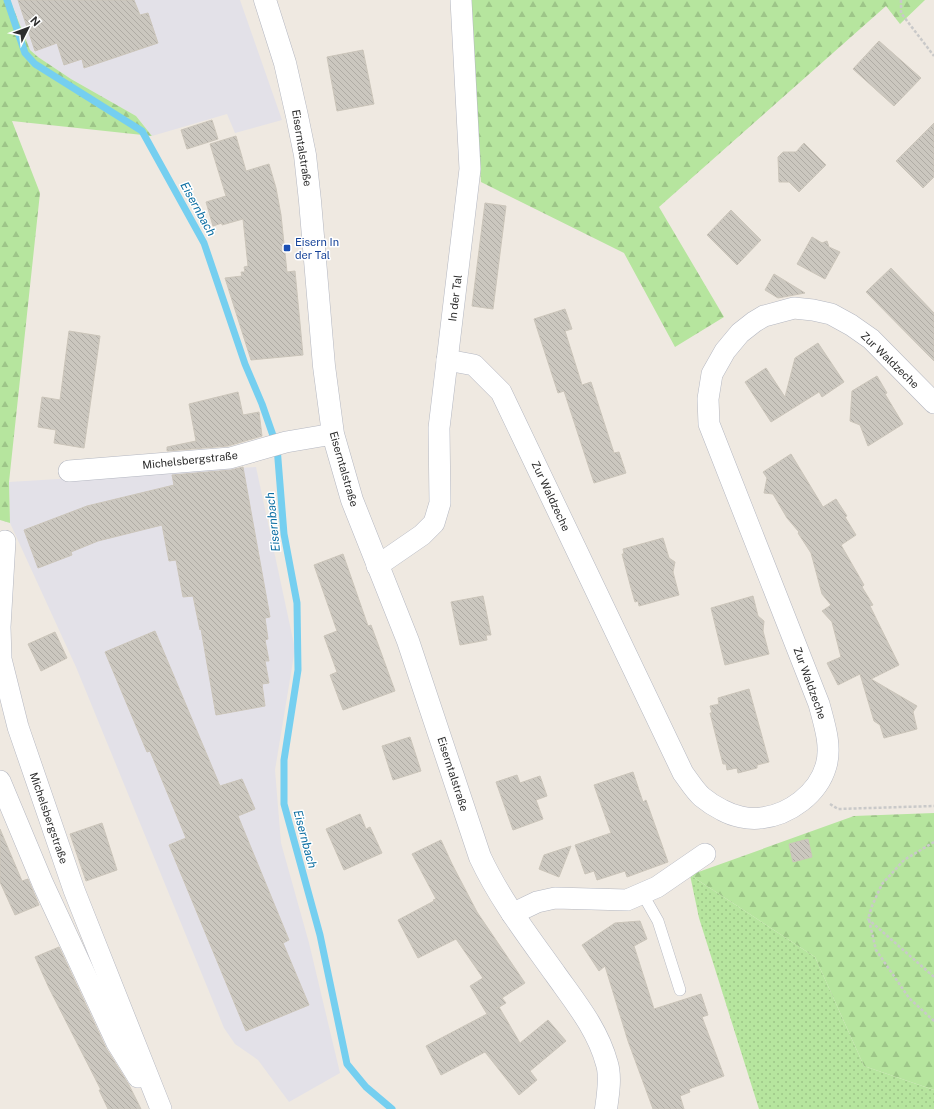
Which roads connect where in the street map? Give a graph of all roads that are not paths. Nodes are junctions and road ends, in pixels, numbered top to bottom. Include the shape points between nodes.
1 (265, 0) edge
2 (461, 0) edge
3 (446, 360) junction
4 (934, 403) edge
5 (333, 434) junction
6 (69, 471) dead end
7 (5, 541) dead end
8 (377, 566) junction
9 (0, 781) edge
10 (705, 854) dead end
11 (642, 893) junction
12 (512, 914) junction
13 (680, 990) dead end
14 (151, 1082) junction
15 (161, 1109) edge
16 (606, 1109) edge

1 - 5 main road, Eiserntalstraße via 285,63 305,155 324,366
2 - 3 street, In der Tal via 470,169
3 - 4 street, Zur Waldzeche via 474,365 501,392 683,773 701,796 723,811 742,817 760,818 787,811 811,793 826,766 828,736 819,704 709,424 708,399 712,374 725,351 740,333 754,322 764,316 794,308 813,310 831,314 871,339
3 - 8 street, In der Tal via 439,428 440,504 434,523 422,536
5 - 6 street, Michelsbergstraße via 278,444 230,458
5 - 8 main road, Eiserntalstraße via 352,500
7 - 14 street, Michelsbergstraße via 0,627 2,659 18,727 74,890
8 - 12 main road, Eiserntalstraße via 408,641 480,857
9 - 14 street via 37,871 117,1044 138,1077
10 - 11 street via 657,887
11 - 12 street via 628,900 555,898 537,902
11 - 13 lane via 658,921
12 - 16 main road, Eiserntalstraße via 594,1030 607,1065 609,1091
14 - 15 street, Michelsbergstraße

